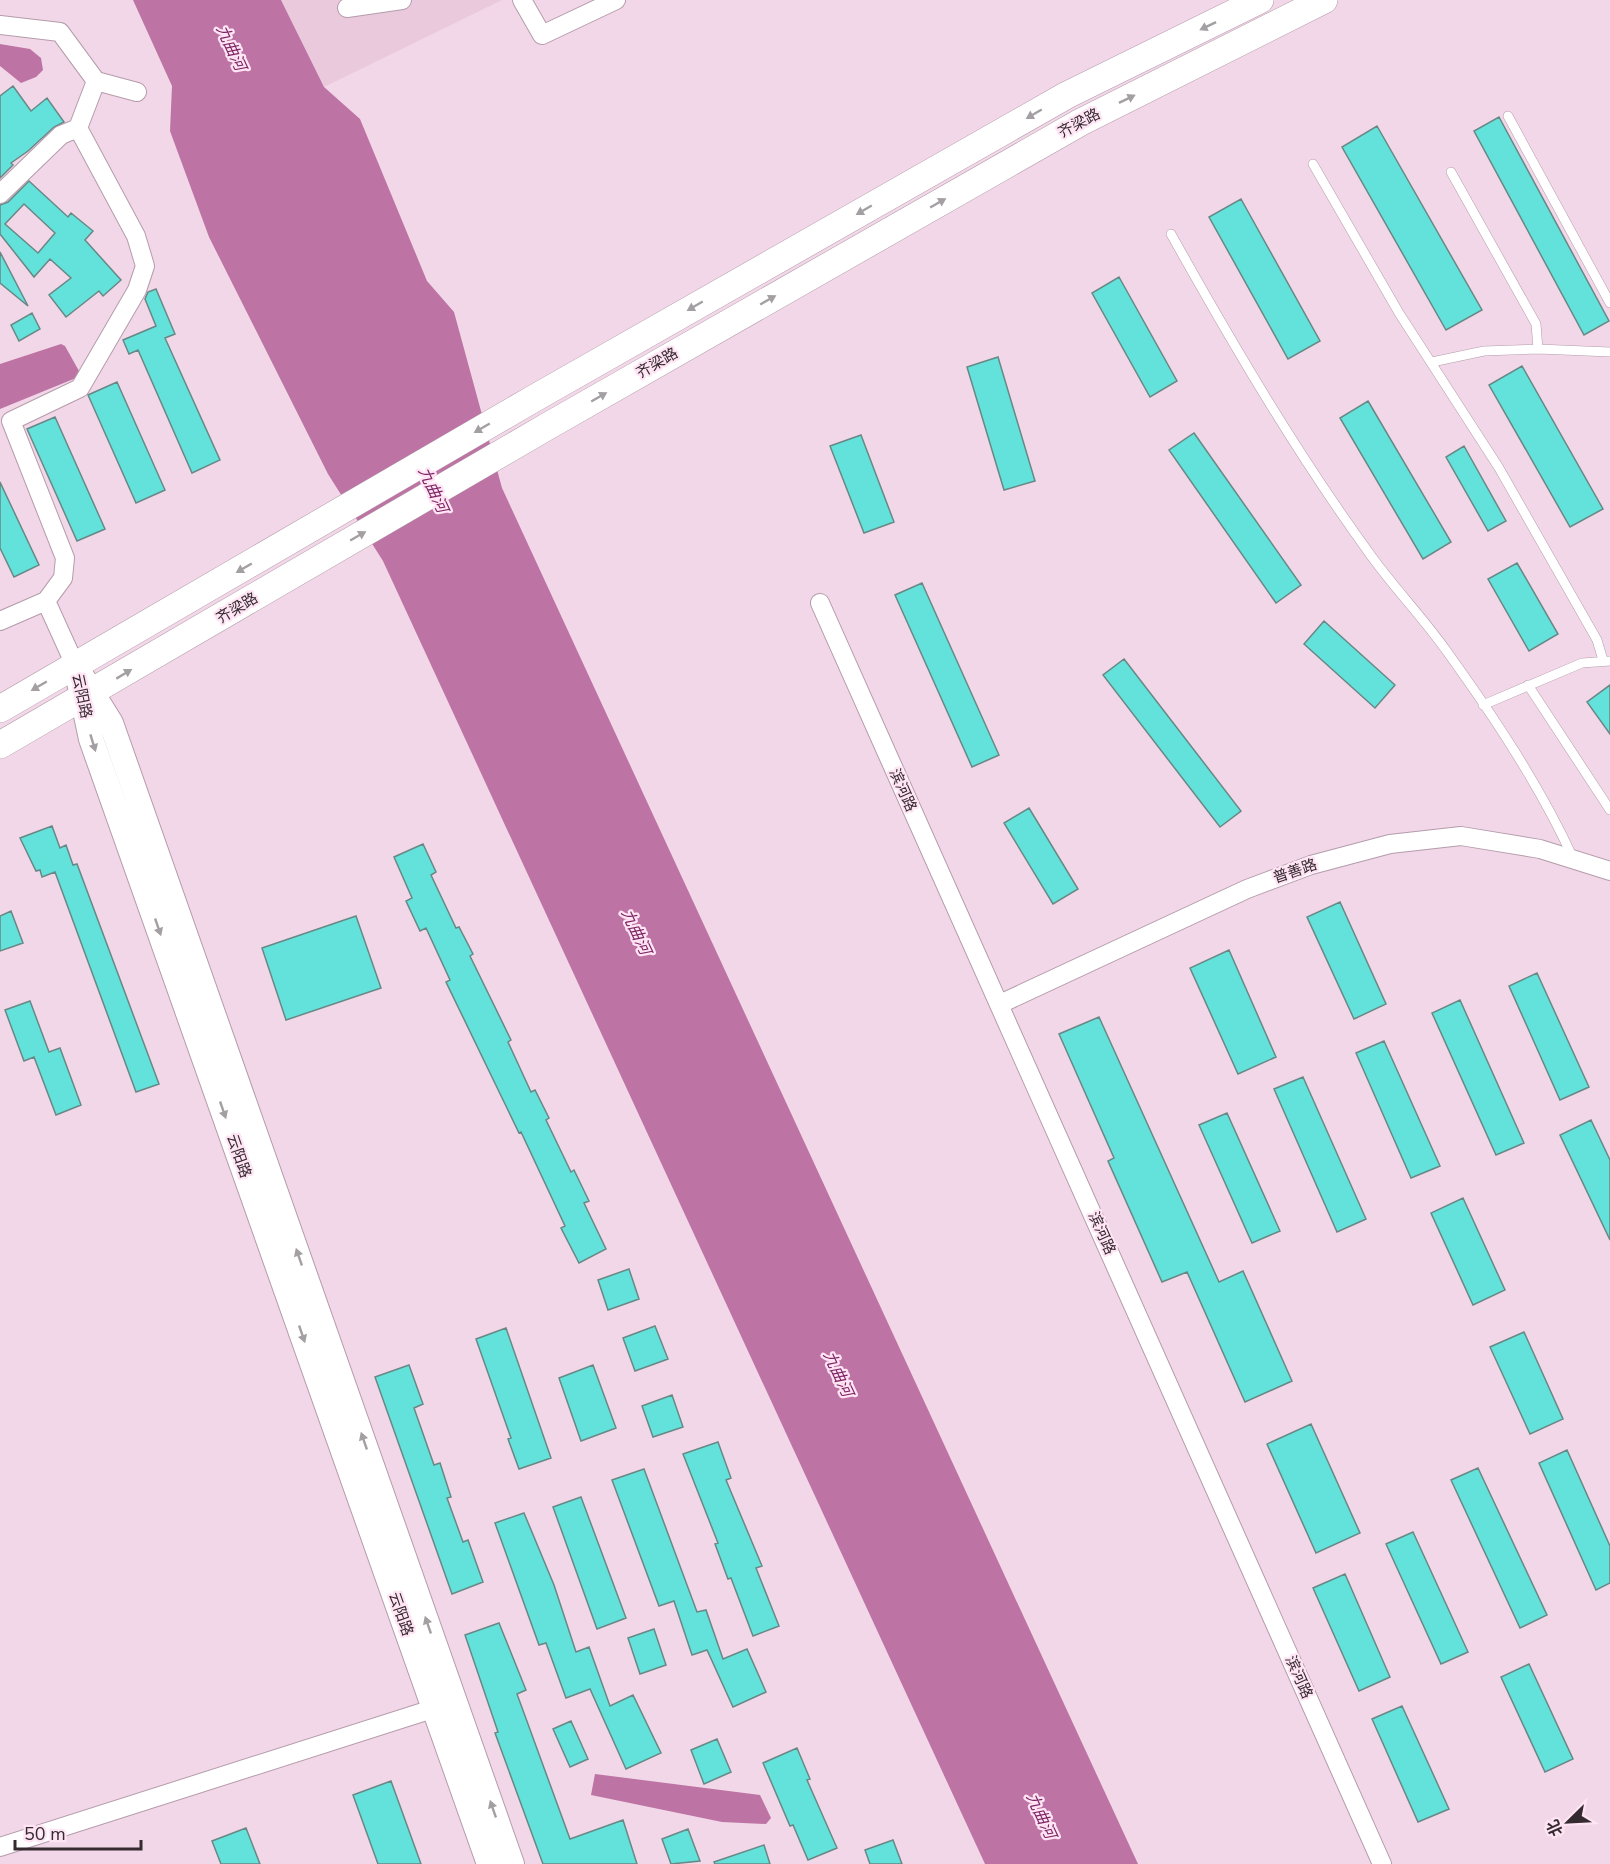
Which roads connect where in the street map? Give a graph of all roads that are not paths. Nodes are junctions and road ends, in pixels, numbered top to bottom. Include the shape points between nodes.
1 (402, 0) edge
2 (522, 0) edge
3 (616, 0) edge
4 (1260, 0) edge
5 (1324, 0) edge
6 (348, 8) dead end
7 (0, 25) edge
8 (96, 81) junction
9 (137, 92) dead end
10 (1508, 116) dead end
11 (78, 128) junction
12 (1312, 164) dead end
13 (1451, 172) dead end
14 (0, 194) edge
15 (1171, 234) dead end
16 (1610, 303) edge
17 (1538, 349) junction
18 (1610, 352) edge
19 (1432, 363) junction
20 (46, 601) junction
21 (820, 603) dead end
22 (0, 621) edge
23 (1606, 660) edge
24 (75, 665) junction
25 (1527, 685) junction
26 (87, 696) junction
27 (1483, 705) junction
28 (0, 709) edge
29 (0, 745) edge
30 (1610, 810) edge
31 (1574, 860) junction
32 (1610, 871) edge
33 (1000, 1004) junction
34 (445, 1705) junction
35 (0, 1847) edge
36 (489, 1864) edge
37 (512, 1864) edge
38 (1383, 1864) edge

1 - 6 street
2 - 3 street via 542,35
4 -> 24 main road, 齐梁路 via 1067,95
26 -> 5 main road, 齐梁路 via 548,426 1081,122
7 - 8 street via 60,32
8 - 9 street
8 - 11 street
10 - 16 lane
11 - 14 street via 62,135
11 - 20 street via 136,236 145,266 137,290 81,388 11,420 65,558 63,578
12 - 19 lane
13 - 17 lane via 1536,324
15 - 27 lane via 1242,362 1295,446
17 - 18 lane
17 - 19 lane via 1484,351
19 - 23 lane via 1505,478
20 - 22 street
20 - 24 street
21 - 33 street, 滨河路
23 - 25 lane via 1582,663
24 - 26 street, 云阳路
24 -> 28 main road, 齐梁路
25 - 27 lane
25 - 30 lane
26 - 29 main road, 齐梁路
26 - 34 street, 云阳路 via 95,750
27 - 31 lane via 1549,808
31 - 32 street, 普善路
31 - 33 street, 普善路 via 1540,849 1461,836 1379,847 1311,865 1247,889
33 - 38 street, 滨河路
34 - 35 street
34 - 36 street, 云阳路
37 -> 34 street, 云阳路

